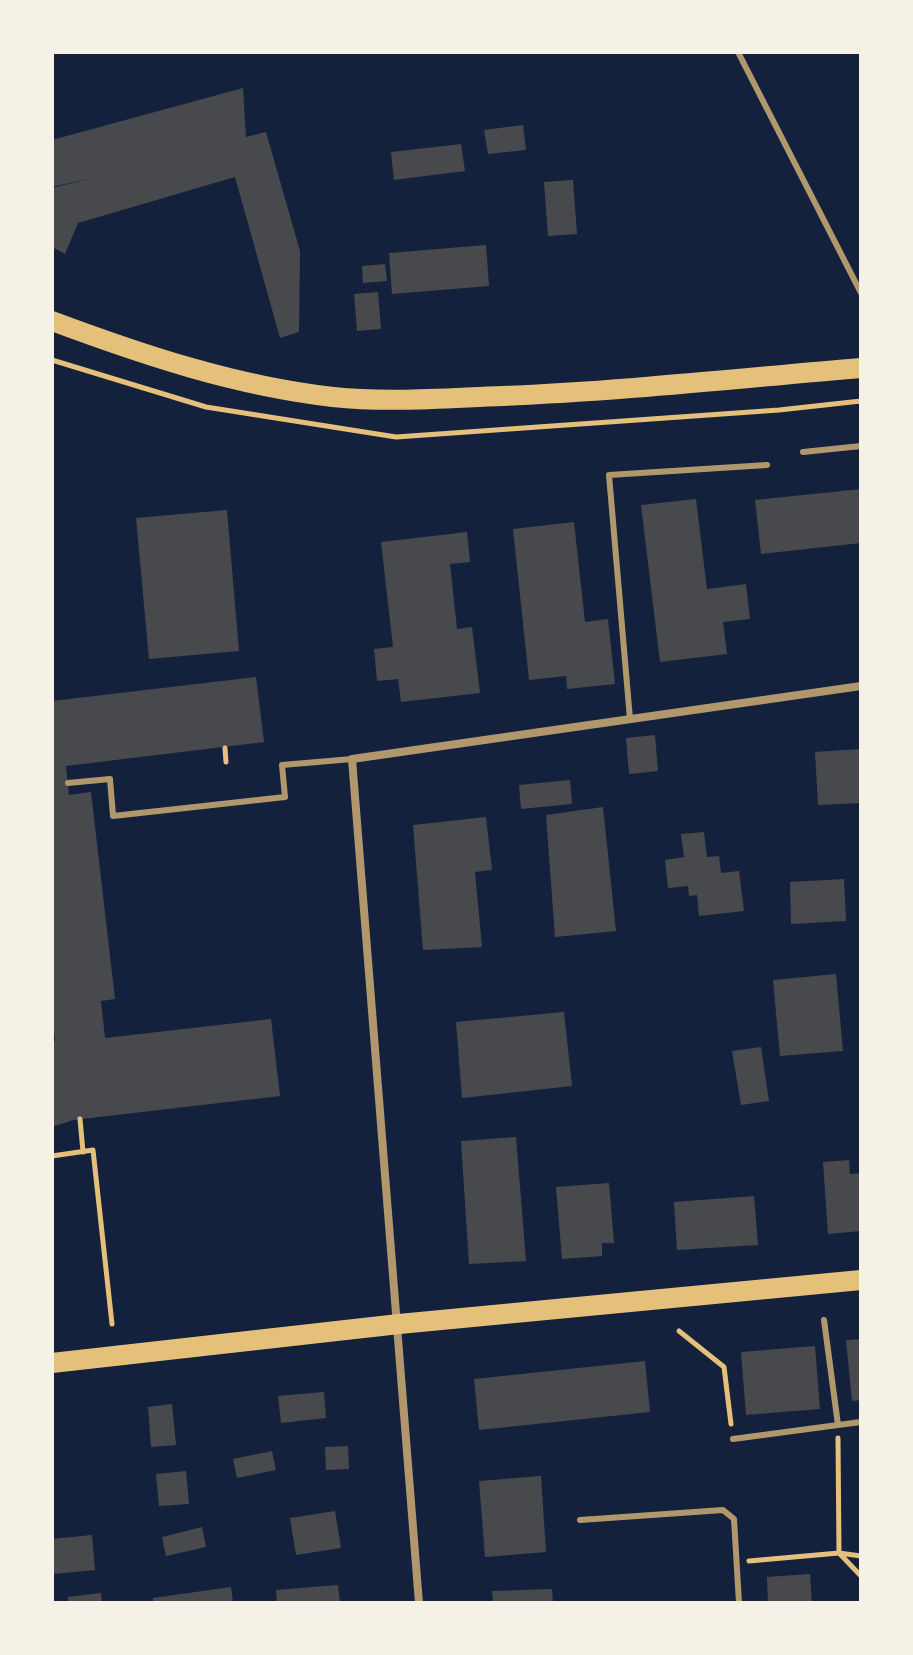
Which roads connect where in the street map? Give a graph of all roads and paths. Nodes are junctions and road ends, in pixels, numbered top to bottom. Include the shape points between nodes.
1 (738, 52) edge
2 (861, 293) edge
3 (52, 321) edge
4 (861, 368) edge
5 (861, 446) edge
6 (803, 452) dead end
7 (767, 465) dead end
8 (861, 686) edge
9 (630, 719) junction
10 (225, 748) dead end
11 (352, 759) junction
12 (226, 762) dead end
13 (68, 783) dead end
14 (80, 1119) dead end
15 (83, 1152) junction
16 (52, 1156) edge
17 (861, 1280) edge
18 (824, 1320) dead end
19 (112, 1324) dead end
20 (399, 1324) junction
21 (679, 1331) dead end
22 (52, 1363) edge
23 (861, 1422) edge
24 (838, 1425) junction
25 (733, 1439) joint
26 (580, 1520) dead end
27 (839, 1553) junction
28 (861, 1556) edge
29 (737, 1563) junction
30 (861, 1576) edge
31 (419, 1603) edge
32 (739, 1603) edge

1 - 2 lane
3 - 4 main road via 238,381 335,397 542,394
5 - 6 lane
7 - 9 lane via 609,475
8 - 9 street
9 - 11 street
10 - 12 path
11 - 13 lane via 282,765 285,797 113,816 110,779
11 - 20 street
14 - 15 path
15 - 16 path
15 - 19 path via 93,1150
17 - 20 main road
18 - 24 lane
20 - 22 main road
20 - 31 street
21 - 25 path via 724,1367
23 - 24 lane
24 - 25 lane
24 - 27 path
26 - 29 lane via 723,1510 734,1519
27 - 28 path
27 - 29 path
27 - 30 path
29 - 32 lane

